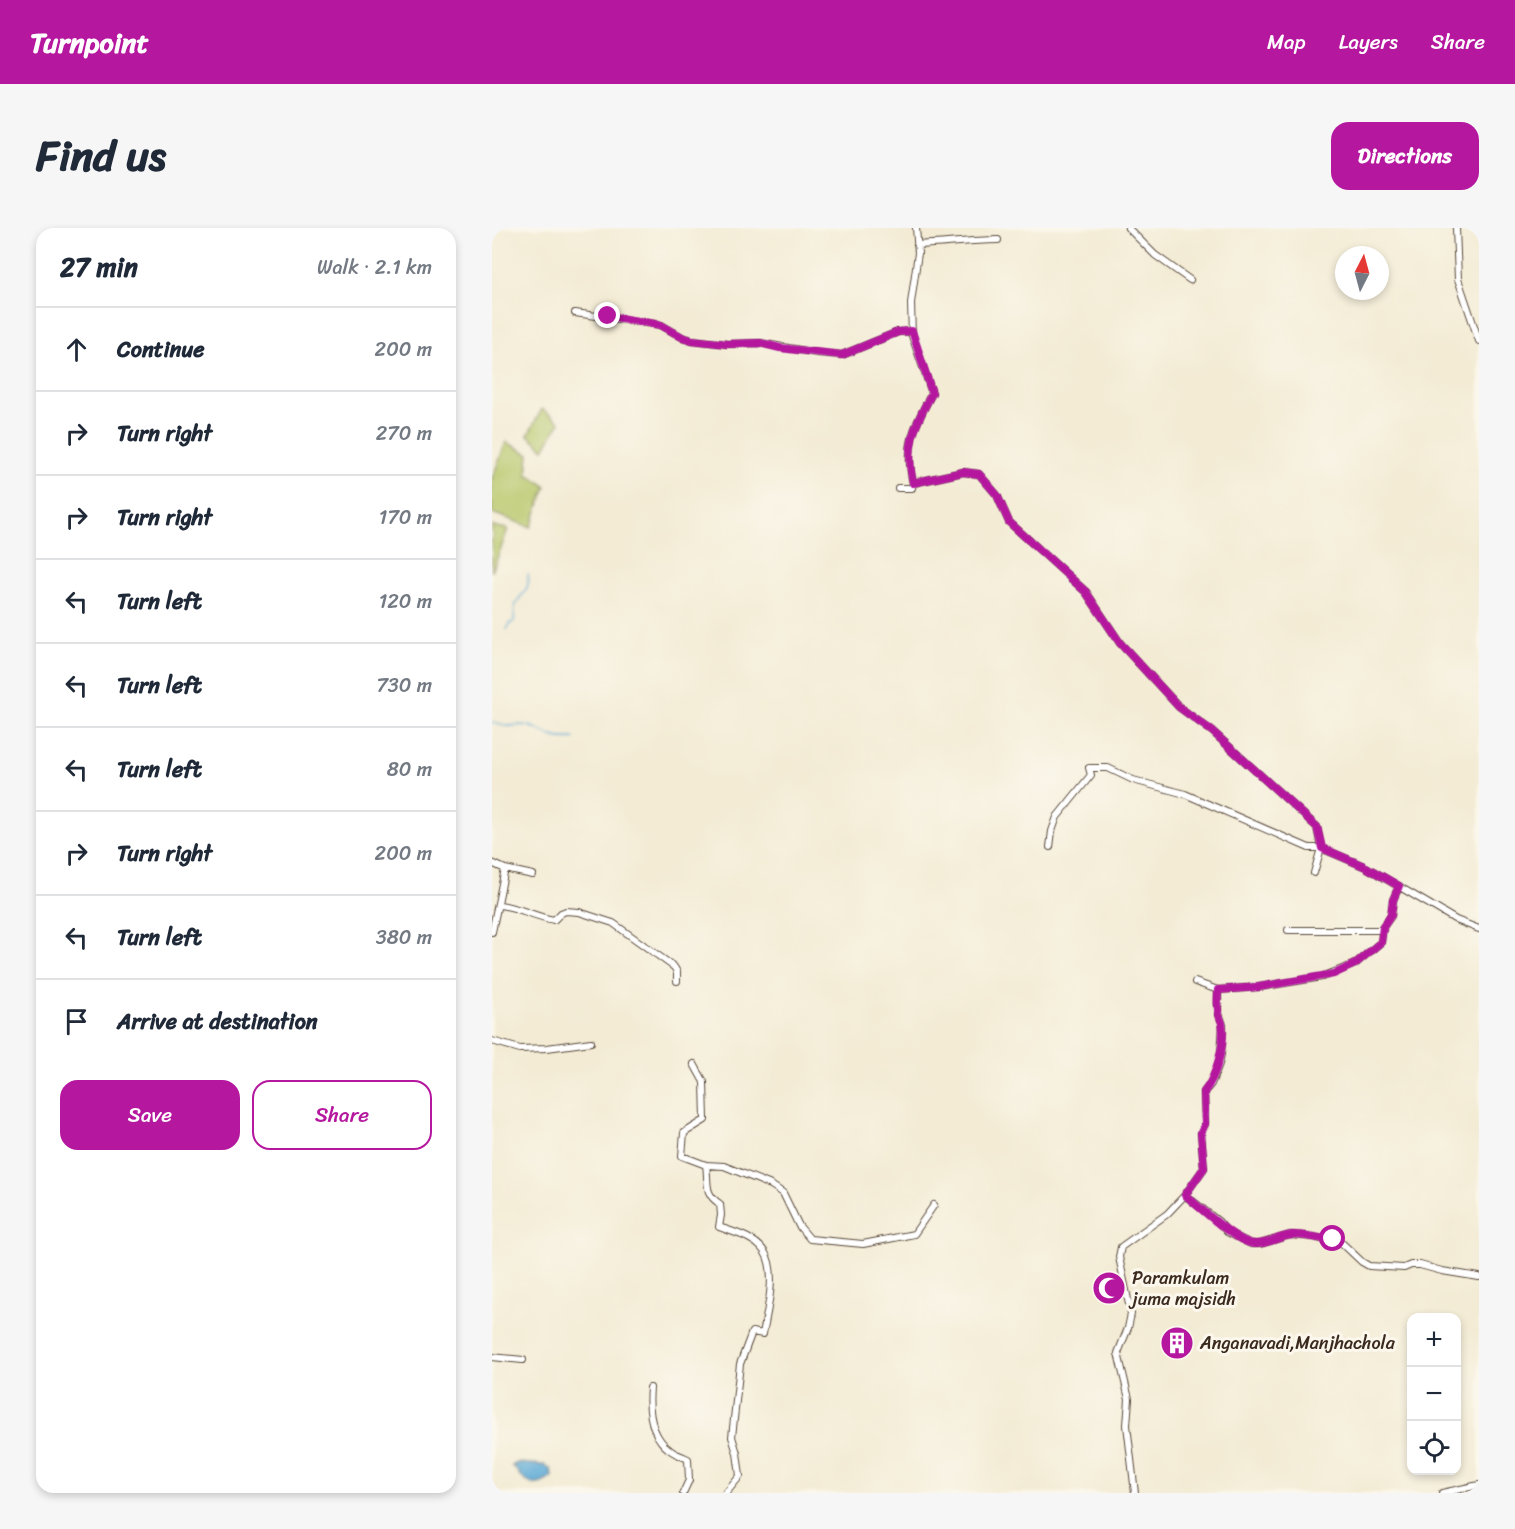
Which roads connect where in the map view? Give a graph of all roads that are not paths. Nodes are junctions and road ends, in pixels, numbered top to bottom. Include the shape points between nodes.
1 (916, 228) edge
2 (1128, 228) edge
3 (1456, 228) edge
4 (998, 240) dead end
5 (917, 245) junction
6 (1190, 280) dead end
7 (576, 313) dead end
8 (912, 331) junction
9 (1479, 341) edge
10 (913, 483) junction
11 (898, 488) dead end
12 (1050, 847) dead end
13 (1322, 848) junction
14 (492, 863) edge
15 (505, 869) junction
16 (1314, 873) dead end
17 (533, 875) dead end
18 (1399, 886) junction
19 (499, 905) junction
20 (1479, 929) edge
21 (1288, 930) dead end
22 (1383, 930) junction
23 (492, 932) edge
24 (677, 981) dead end
25 (1195, 982) dead end
26 (1218, 990) junction
27 (492, 1041) edge
28 (591, 1042) dead end
29 (694, 1064) dead end
30 (706, 1165) junction
31 (1185, 1195) junction
32 (934, 1205) dead end
33 (1479, 1277) edge
34 (492, 1357) edge
35 (523, 1360) dead end
36 (650, 1388) dead end
37 (1477, 1485) edge
38 (683, 1493) edge
39 (726, 1493) edge
40 (1136, 1493) edge
41 (1442, 1493) edge
42 (1477, 1493) edge

1 - 5 street
2 - 6 street via 1155,255
3 - 9 street via 1458,279
4 - 5 street
5 - 8 street
7 - 8 street via 661,325 692,340 760,343 842,355 898,332
8 - 10 street via 932,393 912,432 909,465
10 - 11 street via 912,488
10 - 13 street via 963,472 979,474 997,495 1009,522 1086,592 1120,643 1179,707 1213,732 1317,827
12 - 13 street via 1057,817 1092,775 1089,768 1108,768 1133,780 1185,794 1309,848
13 - 16 street
13 - 18 street
14 - 15 street
15 - 17 street
15 - 19 street
18 - 20 street
18 - 22 street
19 - 23 street
19 - 24 street via 541,918 555,920 561,913 579,912 613,923 674,967
21 - 22 street
22 - 26 street via 1381,942 1364,958 1334,974
25 - 26 street
26 - 31 street via 1223,1025 1221,1054 1211,1084 1204,1092 1204,1168
27 - 28 street via 520,1049
29 - 30 street via 704,1082 705,1120 684,1133 682,1156
30 - 32 street via 748,1174 783,1193 810,1239 862,1244 914,1234
30 - 39 street via 707,1190 720,1204 718,1227 748,1238 764,1251 772,1279 763,1334 752,1332 740,1364 732,1437 740,1476
31 - 33 street via 1227,1232 1251,1244 1290,1235 1333,1239 1369,1266 1420,1265
31 - 40 street via 1167,1214 1121,1247 1119,1257 1131,1314 1118,1353 1129,1399 1127,1425
34 - 35 street
36 - 38 street via 649,1407 658,1435 669,1450 688,1459 689,1480
37 - 41 street
37 - 42 street

